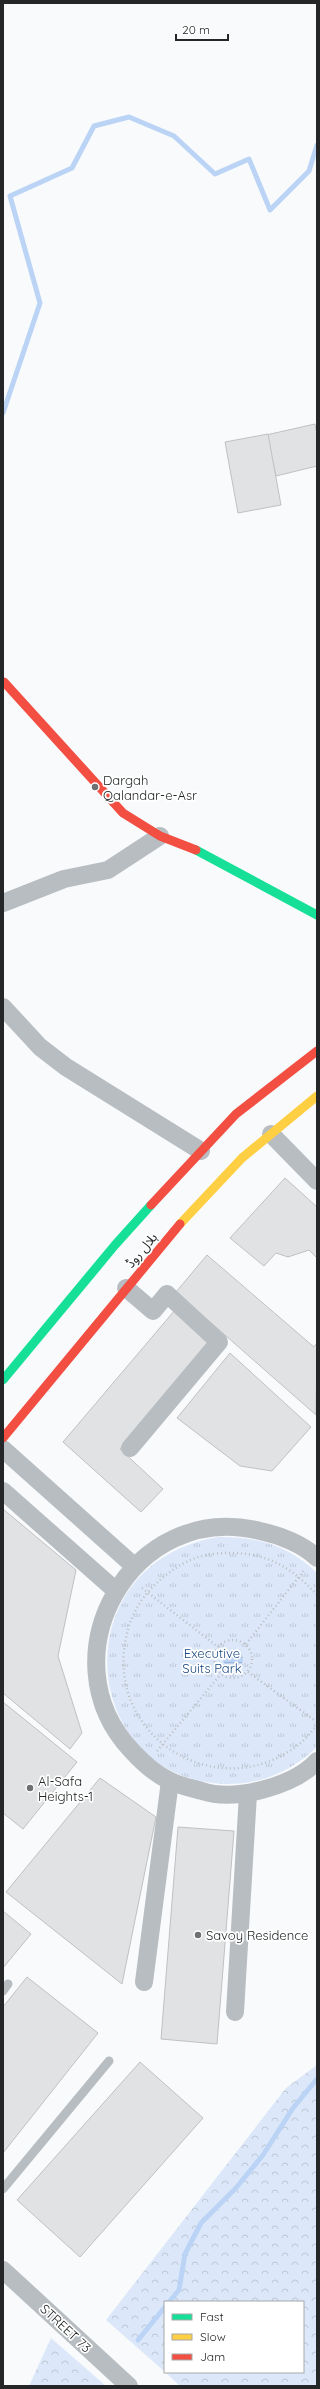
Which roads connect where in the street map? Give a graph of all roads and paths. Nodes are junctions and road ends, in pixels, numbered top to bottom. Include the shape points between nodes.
1 (4, 682) edge
2 (160, 836) junction
3 (3, 903) edge
4 (317, 915) edge
5 (3, 1007) edge
6 (317, 1051) edge
7 (317, 1096) edge
8 (271, 1134) junction
9 (201, 1150) junction
10 (317, 1181) edge
11 (126, 1288) junction
12 (3, 1380) edge
13 (3, 1438) edge
14 (3, 1448) edge
15 (130, 1448) dead end
16 (3, 1491) edge
17 (316, 1557) edge
18 (300, 1576) junction
19 (125, 1577) junction
20 (146, 1592) junction
21 (317, 1596) edge
22 (246, 1644) junction
23 (218, 1647) junction
24 (248, 1672) junction
25 (220, 1674) junction
26 (317, 1722) edge
27 (317, 1726) edge
28 (162, 1745) junction
29 (317, 1761) edge
30 (146, 1766) junction
31 (170, 1781) junction
32 (248, 1794) junction
33 (144, 1982) dead end
34 (235, 2012) dead end
35 (109, 2061) dead end
36 (3, 2188) edge
37 (3, 2270) edge
38 (129, 2386) edge

1 - 2 street via 123,814
2 - 3 street via 108,870 64,879
2 - 4 street via 188,846
5 - 9 street via 40,1047 66,1067
6 - 9 street, ہلال روڈ via 236,1114
7 - 8 street, ہلال روڈ
8 - 10 street
8 - 11 street, ہلال روڈ via 236,1164
9 - 12 street, ہلال روڈ via 115,1245
11 - 13 street, ہلال روڈ
11 - 15 street via 153,1311 167,1294 219,1342
14 - 19 street
16 - 19 street
17 - 18 path
17 - 19 street via 281,1536 243,1526 203,1528 166,1542
18 - 20 path via 270,1559 237,1552 203,1555 172,1569
18 - 21 path
18 - 22 path
19 - 20 path
19 - 30 street via 100,1626 95,1664 102,1703 119,1738
20 - 23 path
20 - 28 path via 129,1621 122,1655 125,1689 139,1720
22 - 23 path via 231,1640
22 - 24 path via 253,1658
23 - 25 path via 214,1661
24 - 25 path via 234,1679
24 - 26 path
25 - 28 path
27 - 28 path via 299,1745 274,1760 245,1768 216,1768 194,1763
28 - 30 path
29 - 32 street via 283,1783
30 - 31 street
31 - 32 street via 208,1793
31 - 33 street
32 - 34 street
35 - 36 lane
37 - 38 street, STREET 73

